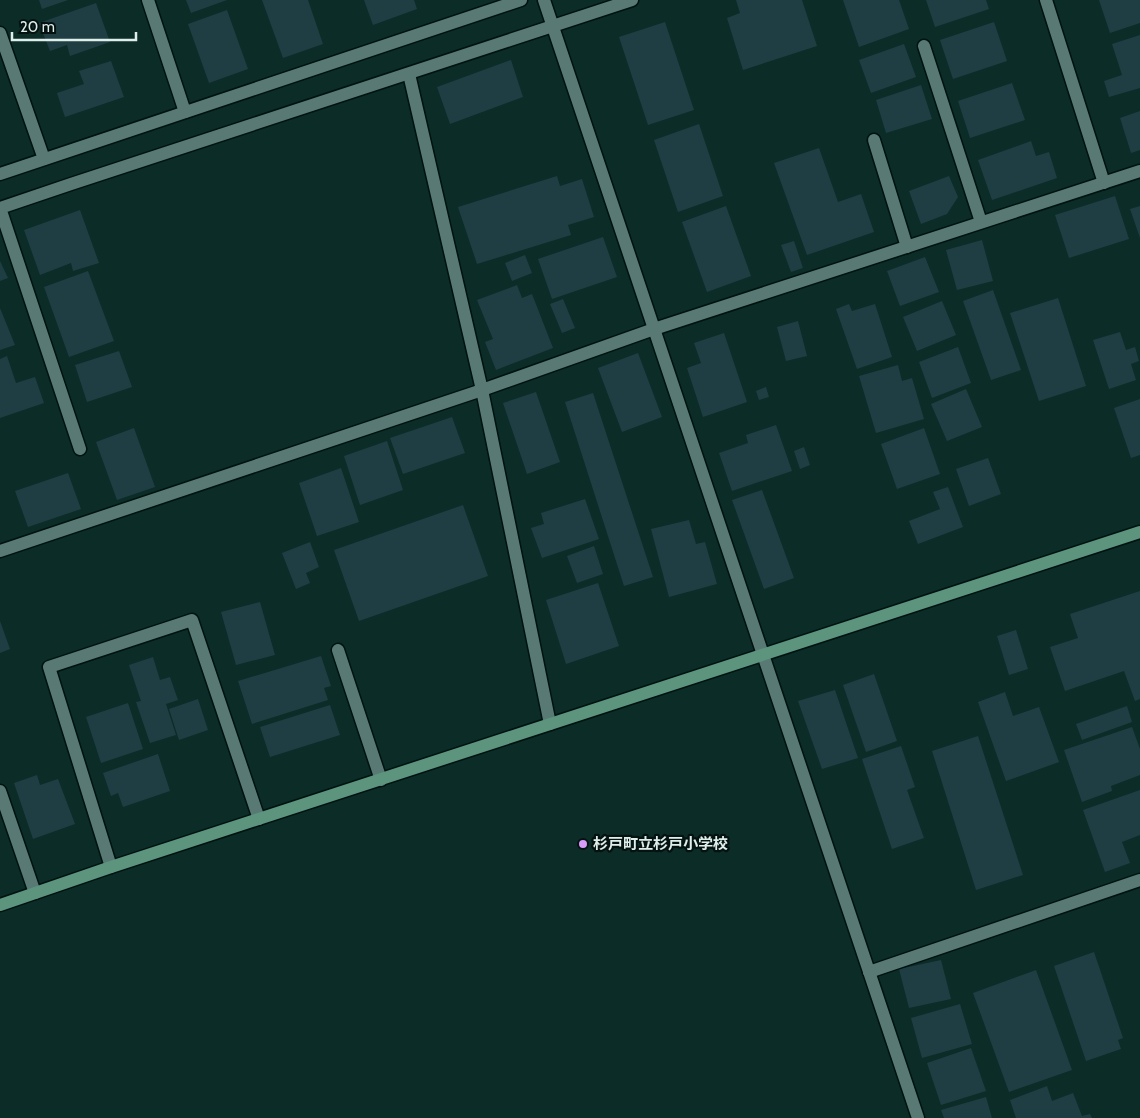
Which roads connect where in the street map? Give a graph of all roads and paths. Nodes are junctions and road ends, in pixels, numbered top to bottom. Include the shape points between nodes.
1 (148, 0) edge
2 (521, 0) edge
3 (544, 0) edge
4 (632, 0) edge
5 (1046, 0) edge
6 (552, 27) junction
7 (0, 32) edge
8 (924, 46) dead end
9 (409, 74) junction
10 (185, 112) junction
11 (874, 140) dead end
12 (44, 159) junction
13 (1140, 171) edge
14 (0, 174) edge
15 (1104, 183) junction
16 (981, 222) junction
17 (907, 247) junction
18 (654, 329) junction
19 (482, 390) junction
20 (80, 449) dead end
21 (1140, 532) edge
22 (0, 551) edge
23 (338, 650) dead end
24 (763, 654) junction
25 (550, 724) junction
26 (381, 780) junction
27 (0, 791) edge
28 (259, 819) junction
29 (111, 867) junction
30 (1140, 880) edge
31 (35, 893) junction
32 (0, 905) edge
33 (869, 972) junction
34 (918, 1118) edge

1 - 10 street
2 - 10 street
3 - 6 street
4 - 6 street
5 - 15 street
6 - 9 street
6 - 18 street
7 - 12 street
8 - 16 street
9 - 19 street
9 - 20 street via 0,208
10 - 12 street
11 - 17 street
12 - 14 street
13 - 15 street
15 - 16 street
16 - 17 street
17 - 18 street
18 - 19 street
18 - 24 street
19 - 22 street
19 - 25 street
21 - 24 street
23 - 26 street
24 - 25 street
24 - 33 street
25 - 26 street
26 - 28 street
27 - 31 street
28 - 29 street
28 - 29 street via 192,620 50,667
29 - 31 street
30 - 33 street
31 - 32 street
33 - 34 street

